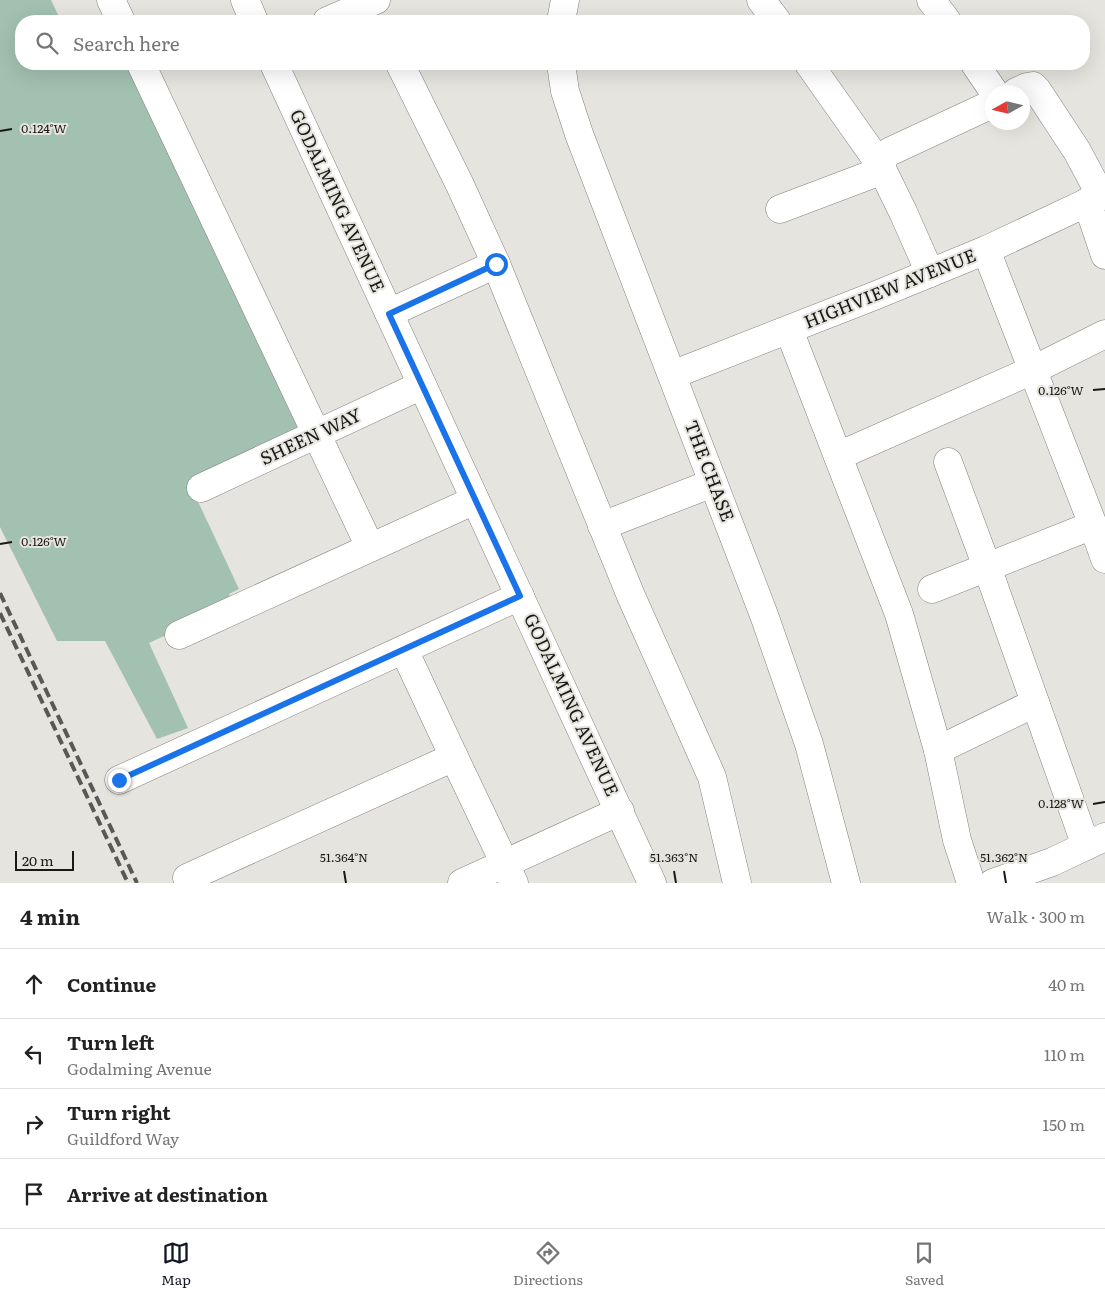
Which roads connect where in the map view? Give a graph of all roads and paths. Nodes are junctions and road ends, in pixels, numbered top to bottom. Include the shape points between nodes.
1 (111, 0) edge
2 (245, 0) edge
3 (375, 0) edge
4 (565, 0) edge
5 (761, 0) edge
6 (931, 0) edge
7 (118, 15) edge
8 (251, 15) edge
9 (341, 15) edge
10 (378, 15) edge
11 (562, 15) edge
12 (772, 15) edge
13 (942, 15) edge
14 (144, 70) edge
15 (277, 70) edge
16 (403, 70) edge
17 (561, 70) edge
18 (813, 70) edge
19 (979, 70) edge
20 (989, 85) edge
21 (1030, 86) edge
22 (985, 107) edge
23 (879, 163) junction
24 (1098, 197) edge
25 (780, 209) dead end
26 (986, 250) junction
27 (1105, 255) edge
28 (496, 264) junction
29 (930, 273) junction
30 (389, 314) junction
31 (789, 330) junction
32 (1105, 334) edge
33 (1033, 370) junction
34 (672, 376) junction
35 (422, 385) junction
36 (316, 435) junction
37 (838, 456) junction
38 (948, 462) dead end
39 (714, 483) junction
40 (201, 488) dead end
41 (475, 500) junction
42 (1093, 525) junction
43 (602, 526) junction
44 (370, 548) junction
45 (1105, 558) edge
46 (987, 567) junction
47 (932, 589) dead end
48 (520, 596) junction
49 (179, 635) dead end
50 (404, 650) junction
51 (1035, 703) junction
52 (938, 750) junction
53 (454, 757) junction
54 (119, 780) dead end
55 (620, 811) junction
56 (1095, 841) edge
57 (509, 873) edge
58 (187, 878) dead end
59 (462, 883) edge
60 (652, 883) edge
61 (737, 883) edge
62 (846, 883) edge
63 (971, 883) edge
64 (993, 883) edge

1 - 7 street
2 - 8 street
3 - 9 street
3 - 10 street
4 - 11 street
5 - 12 street
6 - 13 street
14 - 36 street
15 - 30 street, GODALMING AVENUE
16 - 28 street
17 - 34 street, THE CHASE via 579,134
18 - 23 street
19 - 20 street
21 - 24 street via 1037,90 1078,151
22 - 23 street via 889,152
23 - 25 street via 870,175
23 - 29 street
24 - 26 street, HIGHVIEW AVENUE
24 - 27 street
26 - 29 street, HIGHVIEW AVENUE
26 - 33 street
28 - 30 street
28 - 43 street
29 - 31 street, HIGHVIEW AVENUE
30 - 35 street, GODALMING AVENUE
31 - 34 street, HIGHVIEW AVENUE
31 - 37 street
32 - 33 street
33 - 37 street
33 - 42 street
34 - 39 street, THE CHASE
35 - 36 street, SHEEN WAY
35 - 41 street, GODALMING AVENUE
36 - 40 street, SHEEN WAY
36 - 44 street
37 - 52 street via 899,614
38 - 46 street
39 - 43 street
39 - 62 street, THE CHASE via 809,744
41 - 44 street
41 - 48 street, GODALMING AVENUE
42 - 45 street
42 - 46 street
43 - 61 street via 712,776
44 - 49 street
46 - 47 street
46 - 51 street
48 - 50 street
48 - 55 street, GODALMING AVENUE
50 - 53 street
50 - 54 street
51 - 52 street
51 - 56 street
52 - 63 street via 957,840
53 - 57 street
53 - 58 street
55 - 57 street
55 - 60 street, GODALMING AVENUE
56 - 64 street via 1052,862
57 - 59 street

